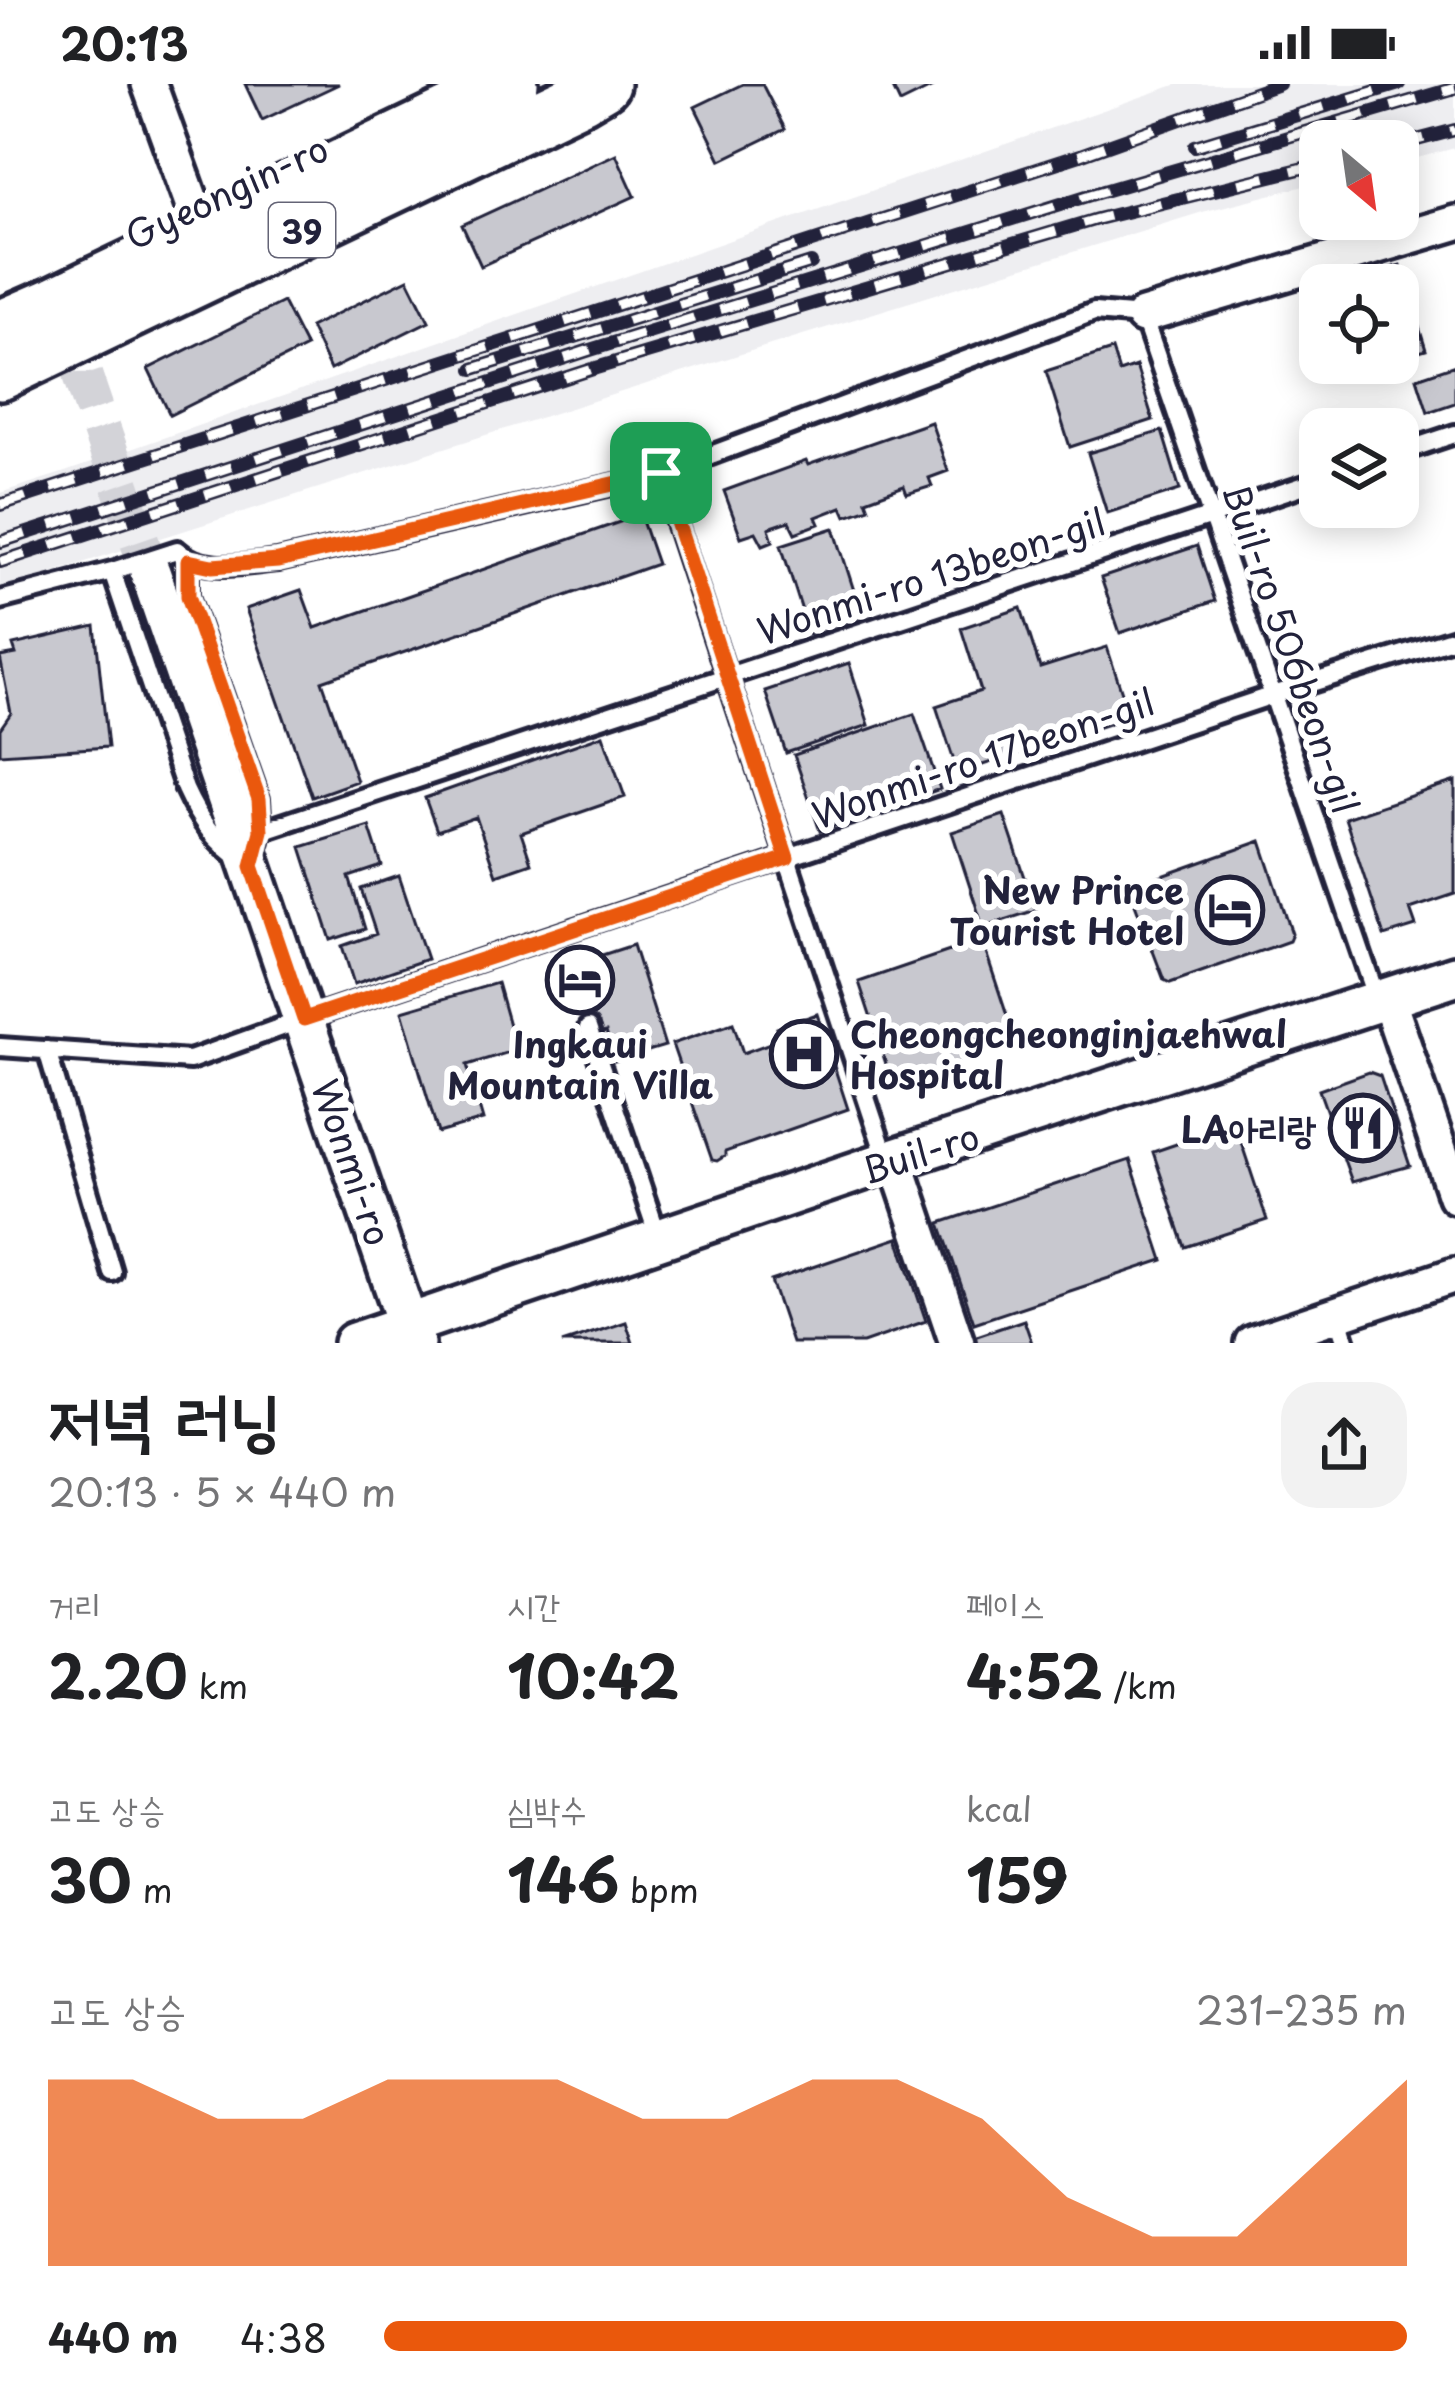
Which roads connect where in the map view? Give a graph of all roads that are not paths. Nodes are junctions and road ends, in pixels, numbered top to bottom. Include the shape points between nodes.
1 (149, 84) edge
2 (450, 84) edge
3 (512, 84) edge
4 (562, 84) edge
5 (603, 84) edge
6 (193, 206) junction
7 (1455, 223) edge
8 (105, 292) dead end
9 (1143, 316) junction
10 (4, 333) edge
11 (1455, 434) edge
12 (1419, 446) edge
13 (661, 473) junction
14 (1299, 487) edge
15 (1212, 517) junction
16 (188, 561) junction
17 (131, 572) junction
18 (0, 600) edge
19 (1455, 638) edge
20 (727, 677) junction
21 (1273, 695) junction
22 (257, 849) junction
23 (787, 858) junction
24 (1455, 976) edge
25 (1383, 1000) junction
26 (304, 1019) junction
27 (588, 1028) dead end
28 (0, 1047) edge
29 (47, 1050) junction
30 (891, 1161) junction
31 (1455, 1196) edge
32 (659, 1240) junction
33 (112, 1272) dead end
34 (1455, 1275) edge
35 (1342, 1329) edge
36 (411, 1334) edge
37 (354, 1343) edge
38 (957, 1343) edge
39 (1252, 1343) edge

1 - 6 street
2 - 6 main road, Gyeongin-ro / 39
3 - 10 main road, Gyeongin-ro / 39
4 - 8 street
5 - 10 main road, Gyeongin-ro / 39
6 - 10 main road, Gyeongin-ro / 39 via 34,282
7 - 9 street
9 - 13 lane via 1094,312
9 - 15 lane, Buil-ro 506beon-gil
11 - 12 lane
13 - 16 lane via 278,561
13 - 20 lane
14 - 15 lane, Wonmi-ro 13beon-gil
15 - 20 lane, Wonmi-ro 13beon-gil
15 - 21 lane, Buil-ro 506beon-gil
16 - 17 lane via 177,550
16 - 22 lane via 188,596 259,799
17 - 18 lane
17 - 22 street, Wonmi-ro
19 - 21 lane, Wonmi-ro 17beon-gil
20 - 22 lane, Wonmi-ro 13beon-gil
20 - 23 lane
21 - 23 lane, Wonmi-ro 17beon-gil
21 - 25 lane, Buil-ro 506beon-gil
22 - 26 street, Wonmi-ro
23 - 26 lane, Wonmi-ro 17beon-gil
23 - 30 lane
24 - 25 street, Buil-ro
25 - 30 street, Buil-ro
25 - 31 street
26 - 29 lane, Wonmi-ro 17beon-gil via 190,1060
26 - 36 street, Wonmi-ro
27 - 32 lane
28 - 29 lane, Wonmi-ro 17beon-gil
29 - 33 lane
30 - 32 street, Buil-ro
30 - 38 street
32 - 36 street, Buil-ro
34 - 35 street
35 - 39 street
36 - 37 street, Buil-ro

